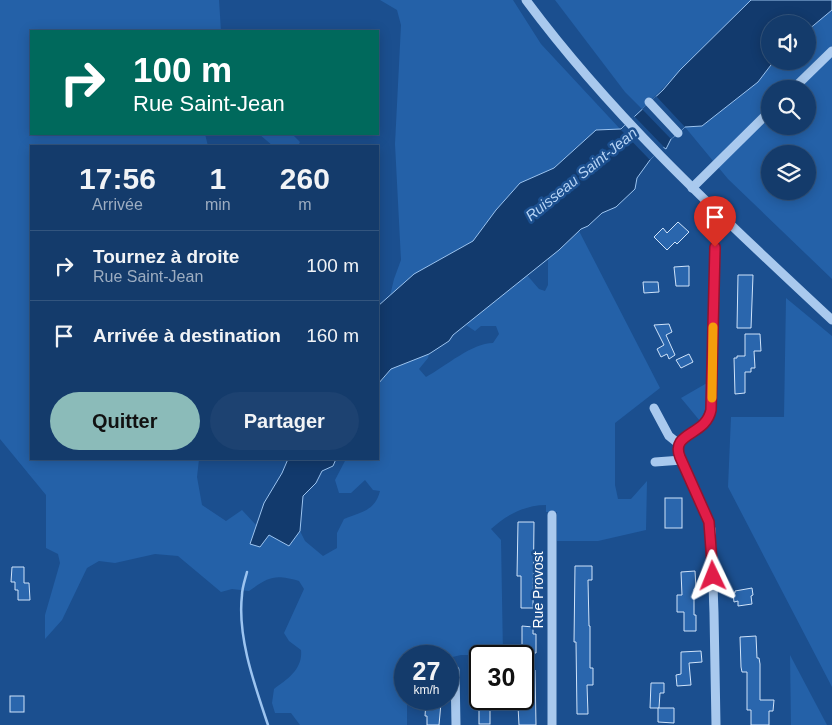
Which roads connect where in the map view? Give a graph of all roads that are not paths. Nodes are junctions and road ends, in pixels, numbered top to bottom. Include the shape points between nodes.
1 (526, 0) edge
2 (832, 51) edge
3 (802, 80) edge
4 (649, 102) dead end
5 (761, 120) edge
6 (678, 133) dead end
7 (692, 188) junction
8 (715, 247) dead end
9 (832, 320) edge
10 (654, 408) dead end
11 (679, 444) junction
12 (682, 460) junction
13 (655, 462) dead end
14 (552, 515) dead end
15 (456, 710) edge
16 (456, 725) edge
17 (552, 725) edge
18 (716, 725) edge

1 - 7 street via 571,58
2 - 3 street
4 - 6 street
5 - 7 street
7 - 9 street
8 - 11 street via 711,410 705,423
10 - 11 street via 669,436
11 - 12 street
12 - 13 street
12 - 18 street via 711,529
14 - 17 street, Rue Provost
15 - 16 street

